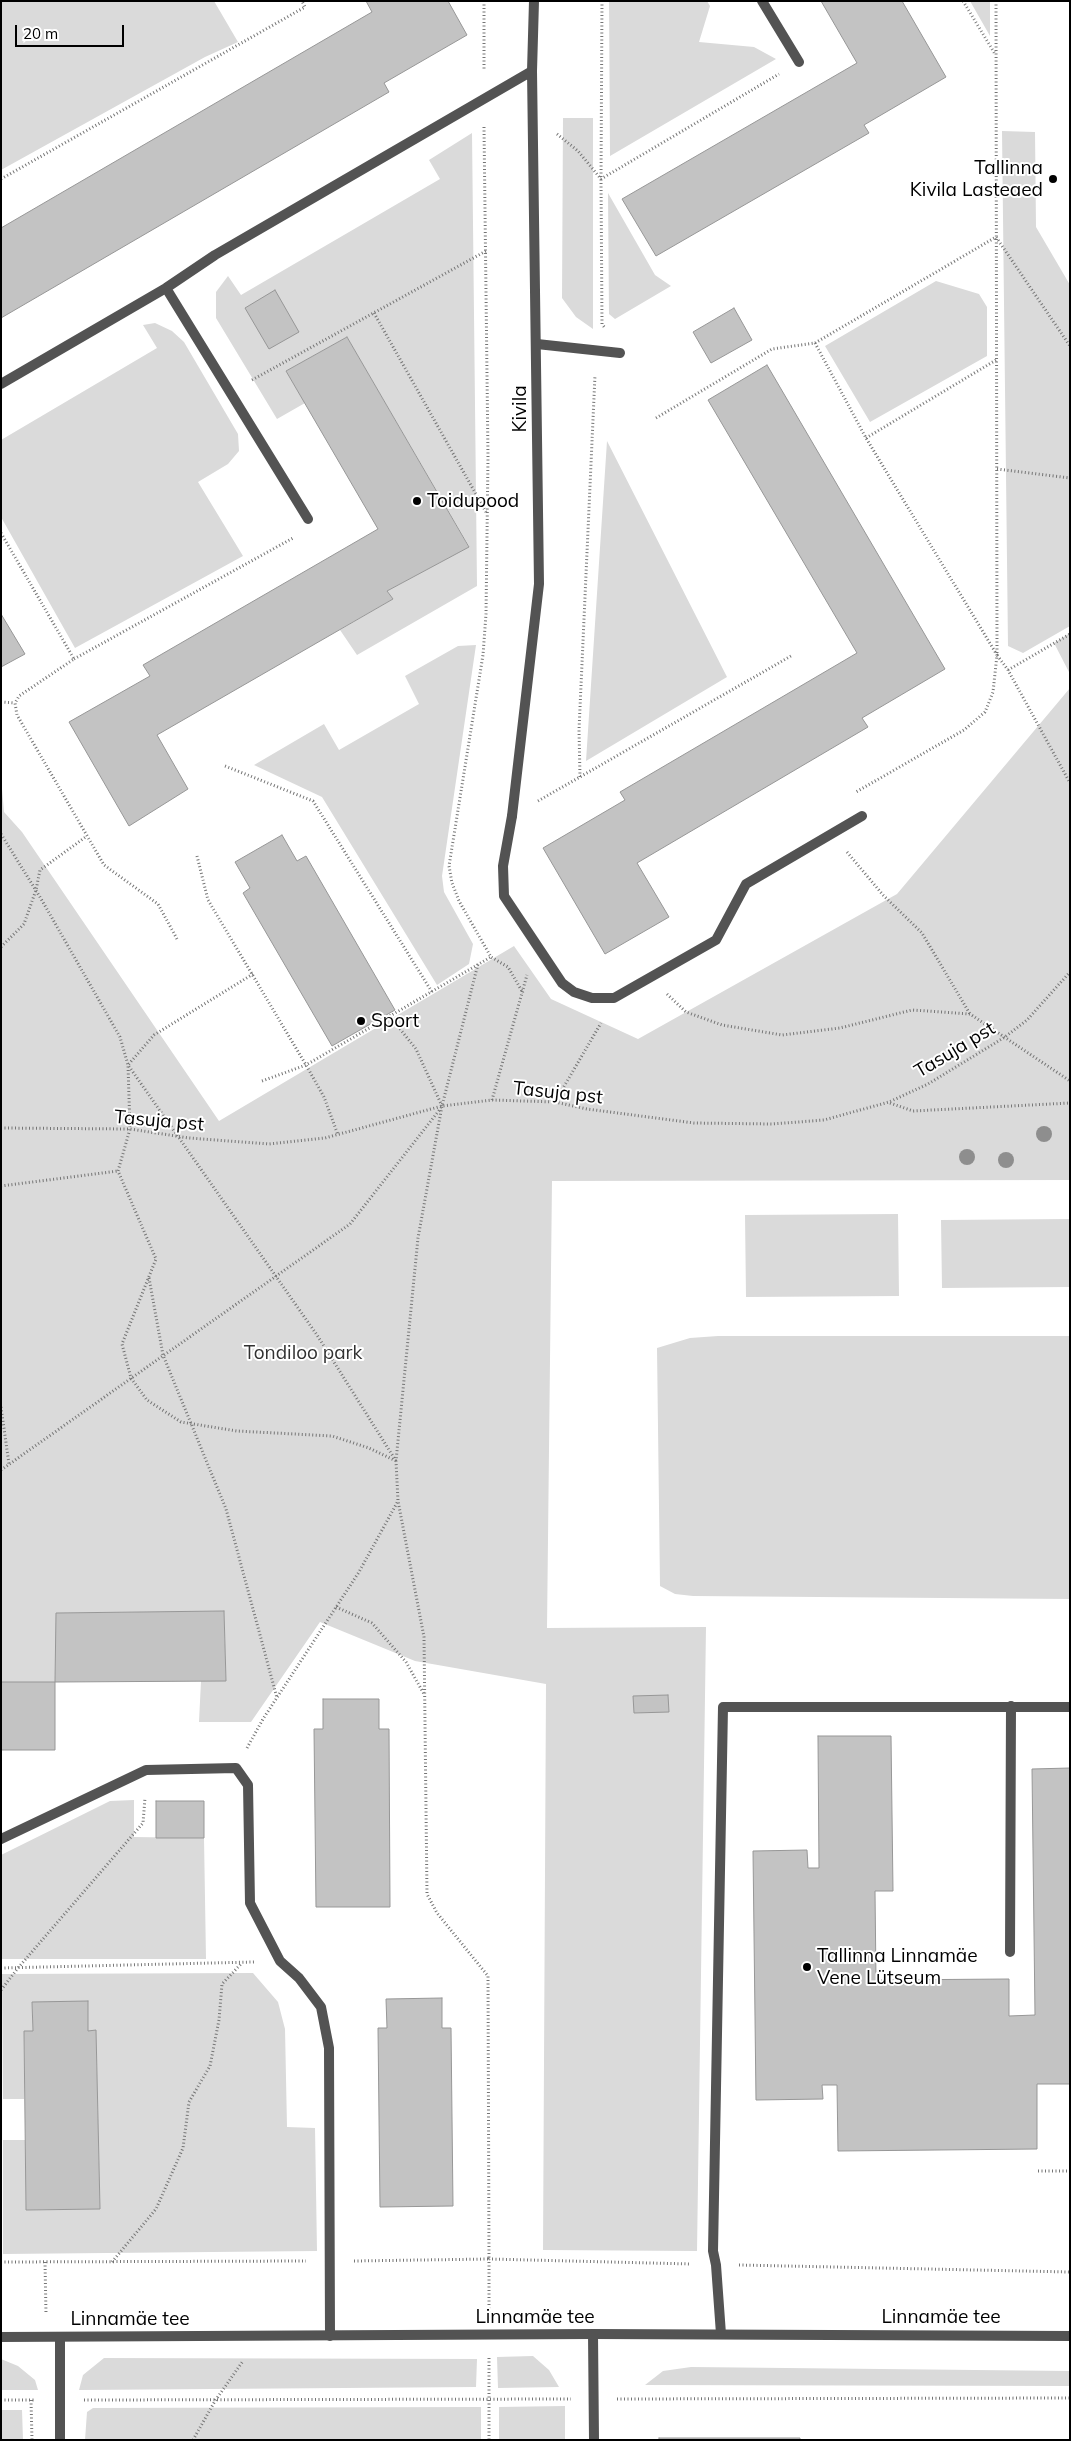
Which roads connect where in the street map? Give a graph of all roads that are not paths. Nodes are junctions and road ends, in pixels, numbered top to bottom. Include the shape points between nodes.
1 (534, 1) edge
2 (762, 1) edge
3 (799, 62) road end
4 (532, 71) junction
5 (166, 288) junction
6 (537, 344) junction
7 (620, 354) road end
8 (1, 384) edge
9 (308, 520) road end
10 (862, 816) road end
11 (1011, 1706) junction
12 (1070, 1706) edge
13 (1, 1838) edge
14 (1010, 1952) dead end
15 (592, 2334) junction
16 (721, 2334) junction
17 (330, 2336) junction
18 (1070, 2336) edge
19 (60, 2337) junction
20 (1, 2338) edge
21 (60, 2440) edge
22 (594, 2440) edge

1 - 4 street, Kivila
2 - 3 street
4 - 5 street via 215,255
4 - 6 street, Kivila
5 - 8 street
5 - 9 street
6 - 7 street
6 - 10 street, Kivila via 539,584 512,816 503,866 504,896 562,983 574,992 592,998 614,998 716,940 746,884
11 - 12 street
11 - 14 street
11 - 16 street via 723,1708 713,2251
13 - 17 street via 146,1770 236,1768 248,1785 250,1903 280,1961 299,1978 321,2007 329,2048
15 - 16 street, Linnamäe tee
15 - 17 street, Linnamäe tee
15 - 22 street
16 - 18 street, Linnamäe tee
17 - 19 street, Linnamäe tee
19 - 20 street, Linnamäe tee
19 - 21 street

